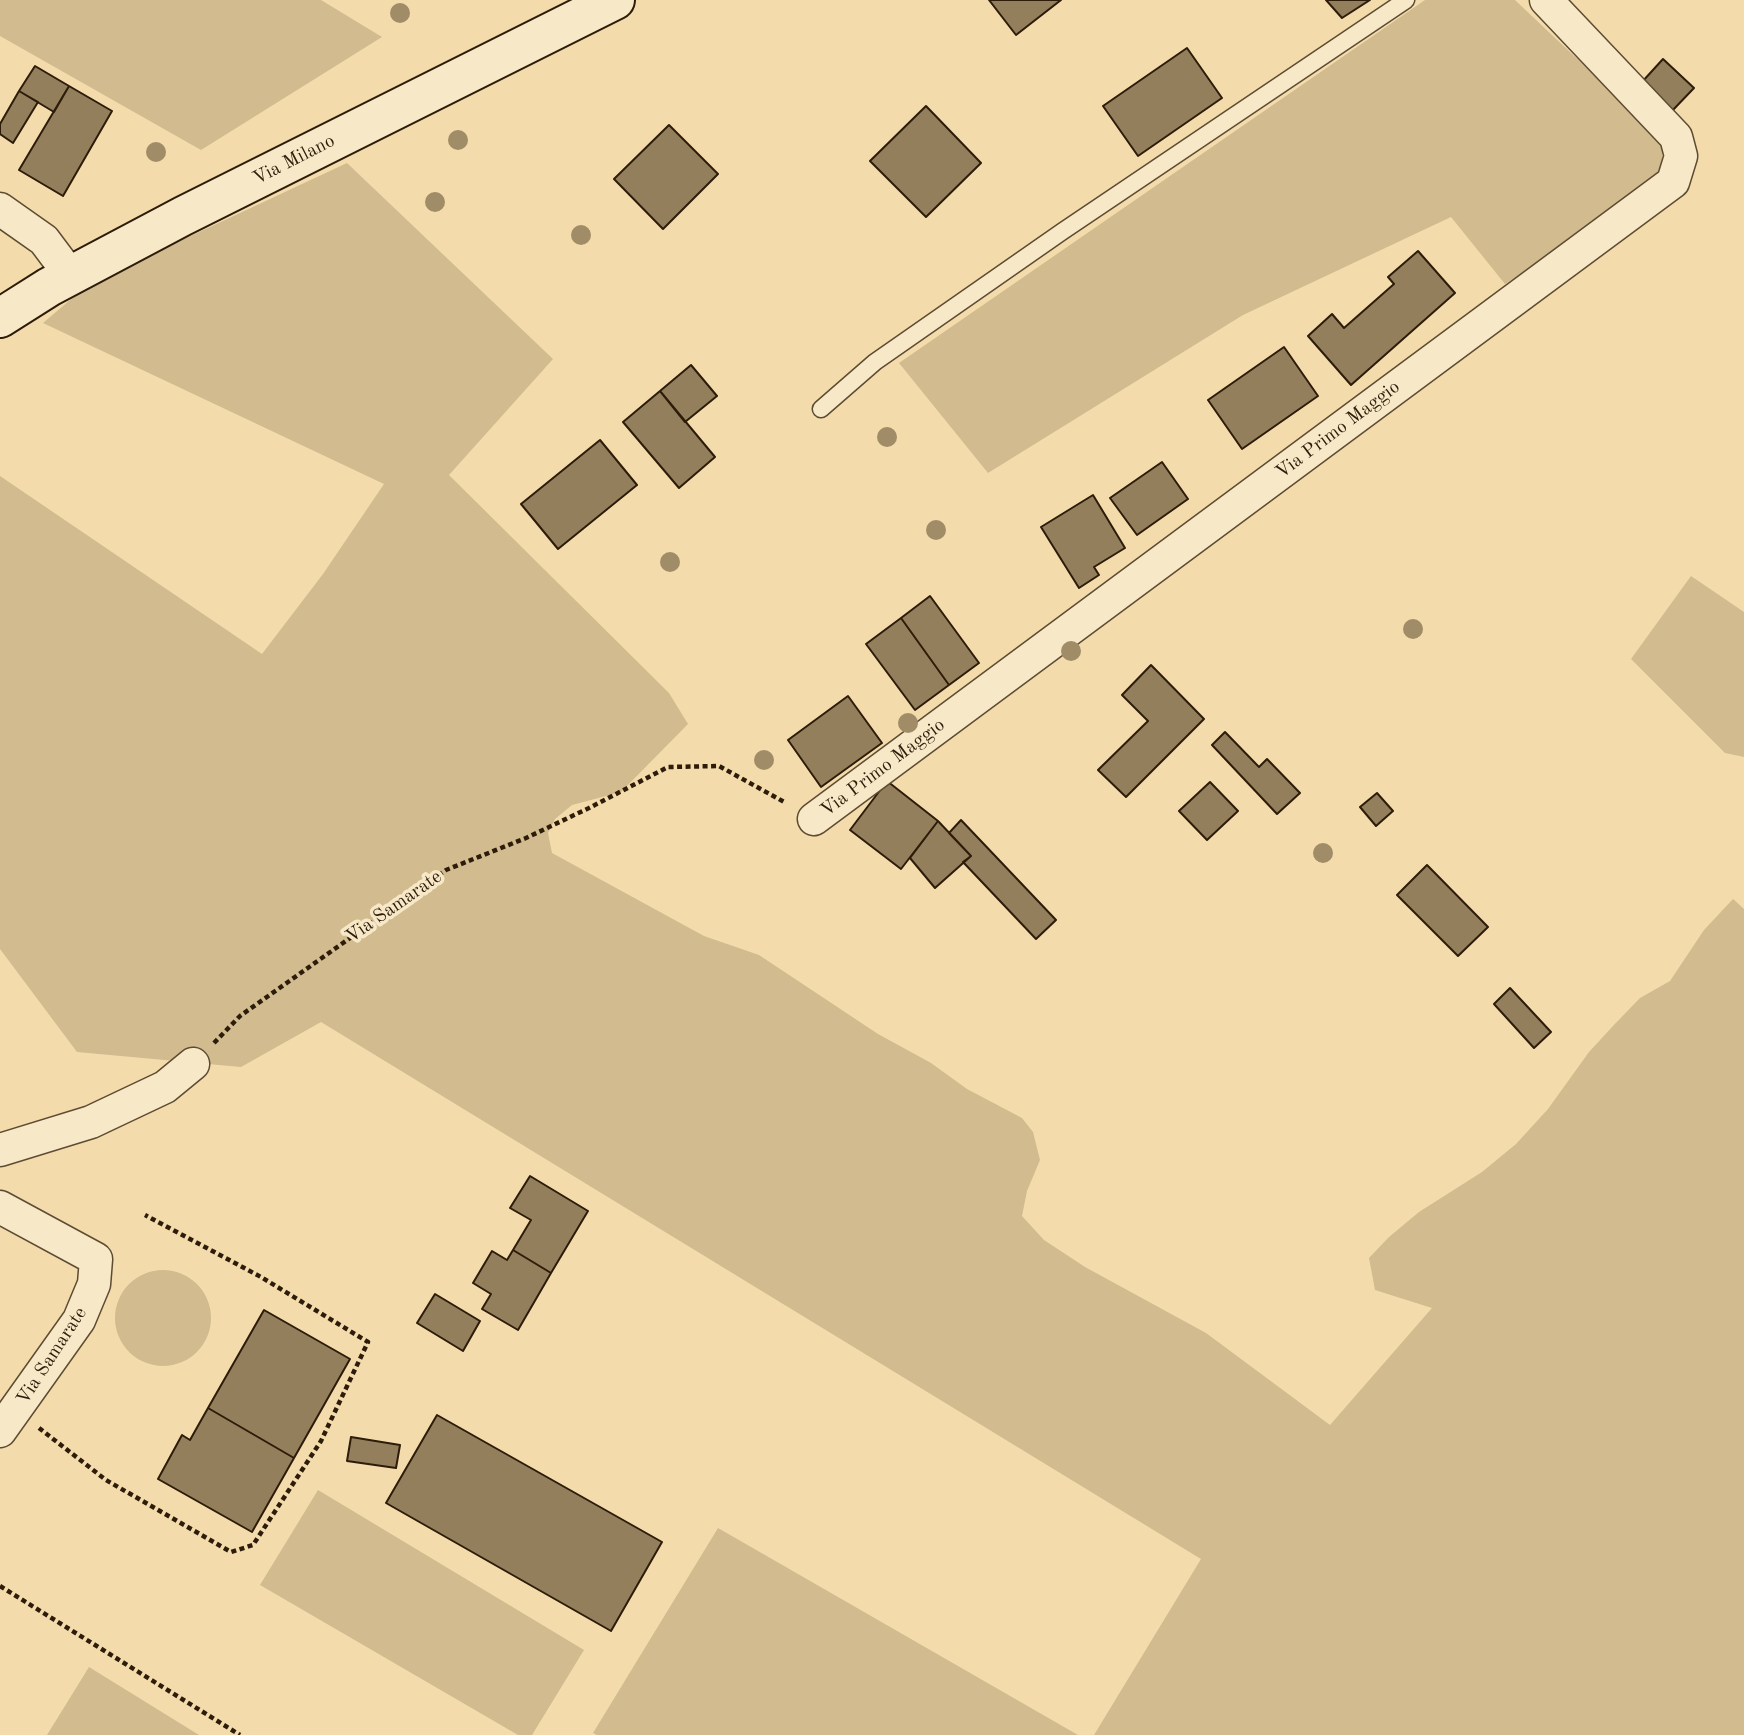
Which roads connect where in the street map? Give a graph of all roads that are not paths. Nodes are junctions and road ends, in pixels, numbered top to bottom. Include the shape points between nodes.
1 (1406, 0) edge
2 (1546, 0) edge
3 (594, 4) edge
4 (0, 209) edge
5 (71, 276) junction
6 (3, 317) edge
7 (821, 409) dead end
8 (814, 819) road end
9 (193, 1064) road end
10 (0, 1150) edge
11 (0, 1207) edge
12 (8, 1421) edge

1 - 7 lane via 875,362
2 - 8 street, Via Primo Maggio via 1676,137 1681,156 1673,182
3 - 5 street, Via Milano
4 - 5 street via 44,240
5 - 6 street, Via Milano
9 - 10 street via 165,1087 91,1122
11 - 12 street, Via Samarate via 96,1259 94,1284 79,1320

